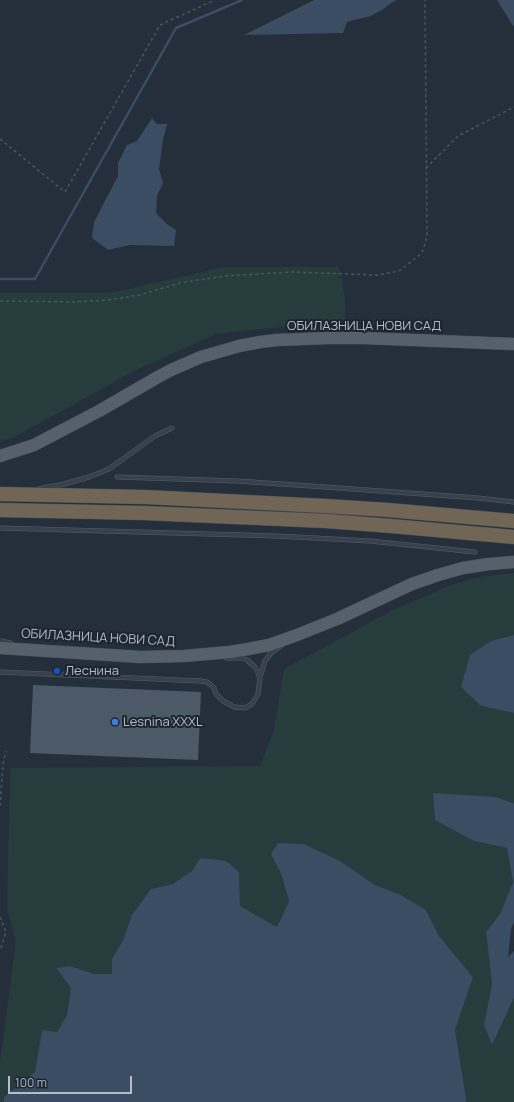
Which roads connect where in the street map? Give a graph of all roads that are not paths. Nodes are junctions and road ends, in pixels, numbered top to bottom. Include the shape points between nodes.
1 (514, 344) edge
2 (172, 428) dead end
3 (0, 456) edge
4 (117, 477) dead end
5 (2, 494) edge
6 (514, 502) edge
7 (0, 510) edge
8 (514, 521) edge
9 (0, 528) edge
10 (514, 537) edge
11 (475, 552) dead end
12 (514, 562) edge
13 (290, 638) junction
14 (0, 641) edge
15 (0, 648) edge
16 (73, 652) junction
17 (213, 654) junction
18 (0, 672) edge
19 (260, 677) junction

1 - 3 main road, ОБИЛАЗНИЦА НОВИ САД via 328,338 277,340 239,346 201,357 176,368 34,445
2 - 5 lane via 156,436 110,469 64,484
4 - 6 lane via 318,486
5 - 8 highway via 146,497 326,506
7 - 10 highway via 144,512 391,526
9 - 11 lane via 277,536 370,541
12 - 13 main road, ОБИЛАЗНИЦА НОВИ САД via 463,568 438,575
13 - 17 main road, ОБИЛАЗНИЦА НОВИ САД via 248,650
13 - 19 lane via 268,657
14 - 16 lane
15 - 16 main road, ОБИЛАЗНИЦА НОВИ САД
16 - 17 main road, ОБИЛАЗНИЦА НОВИ САД via 141,657
17 - 19 lane via 247,660 255,667
18 - 19 lane via 201,681 211,685 223,701 240,709 249,707 256,699

